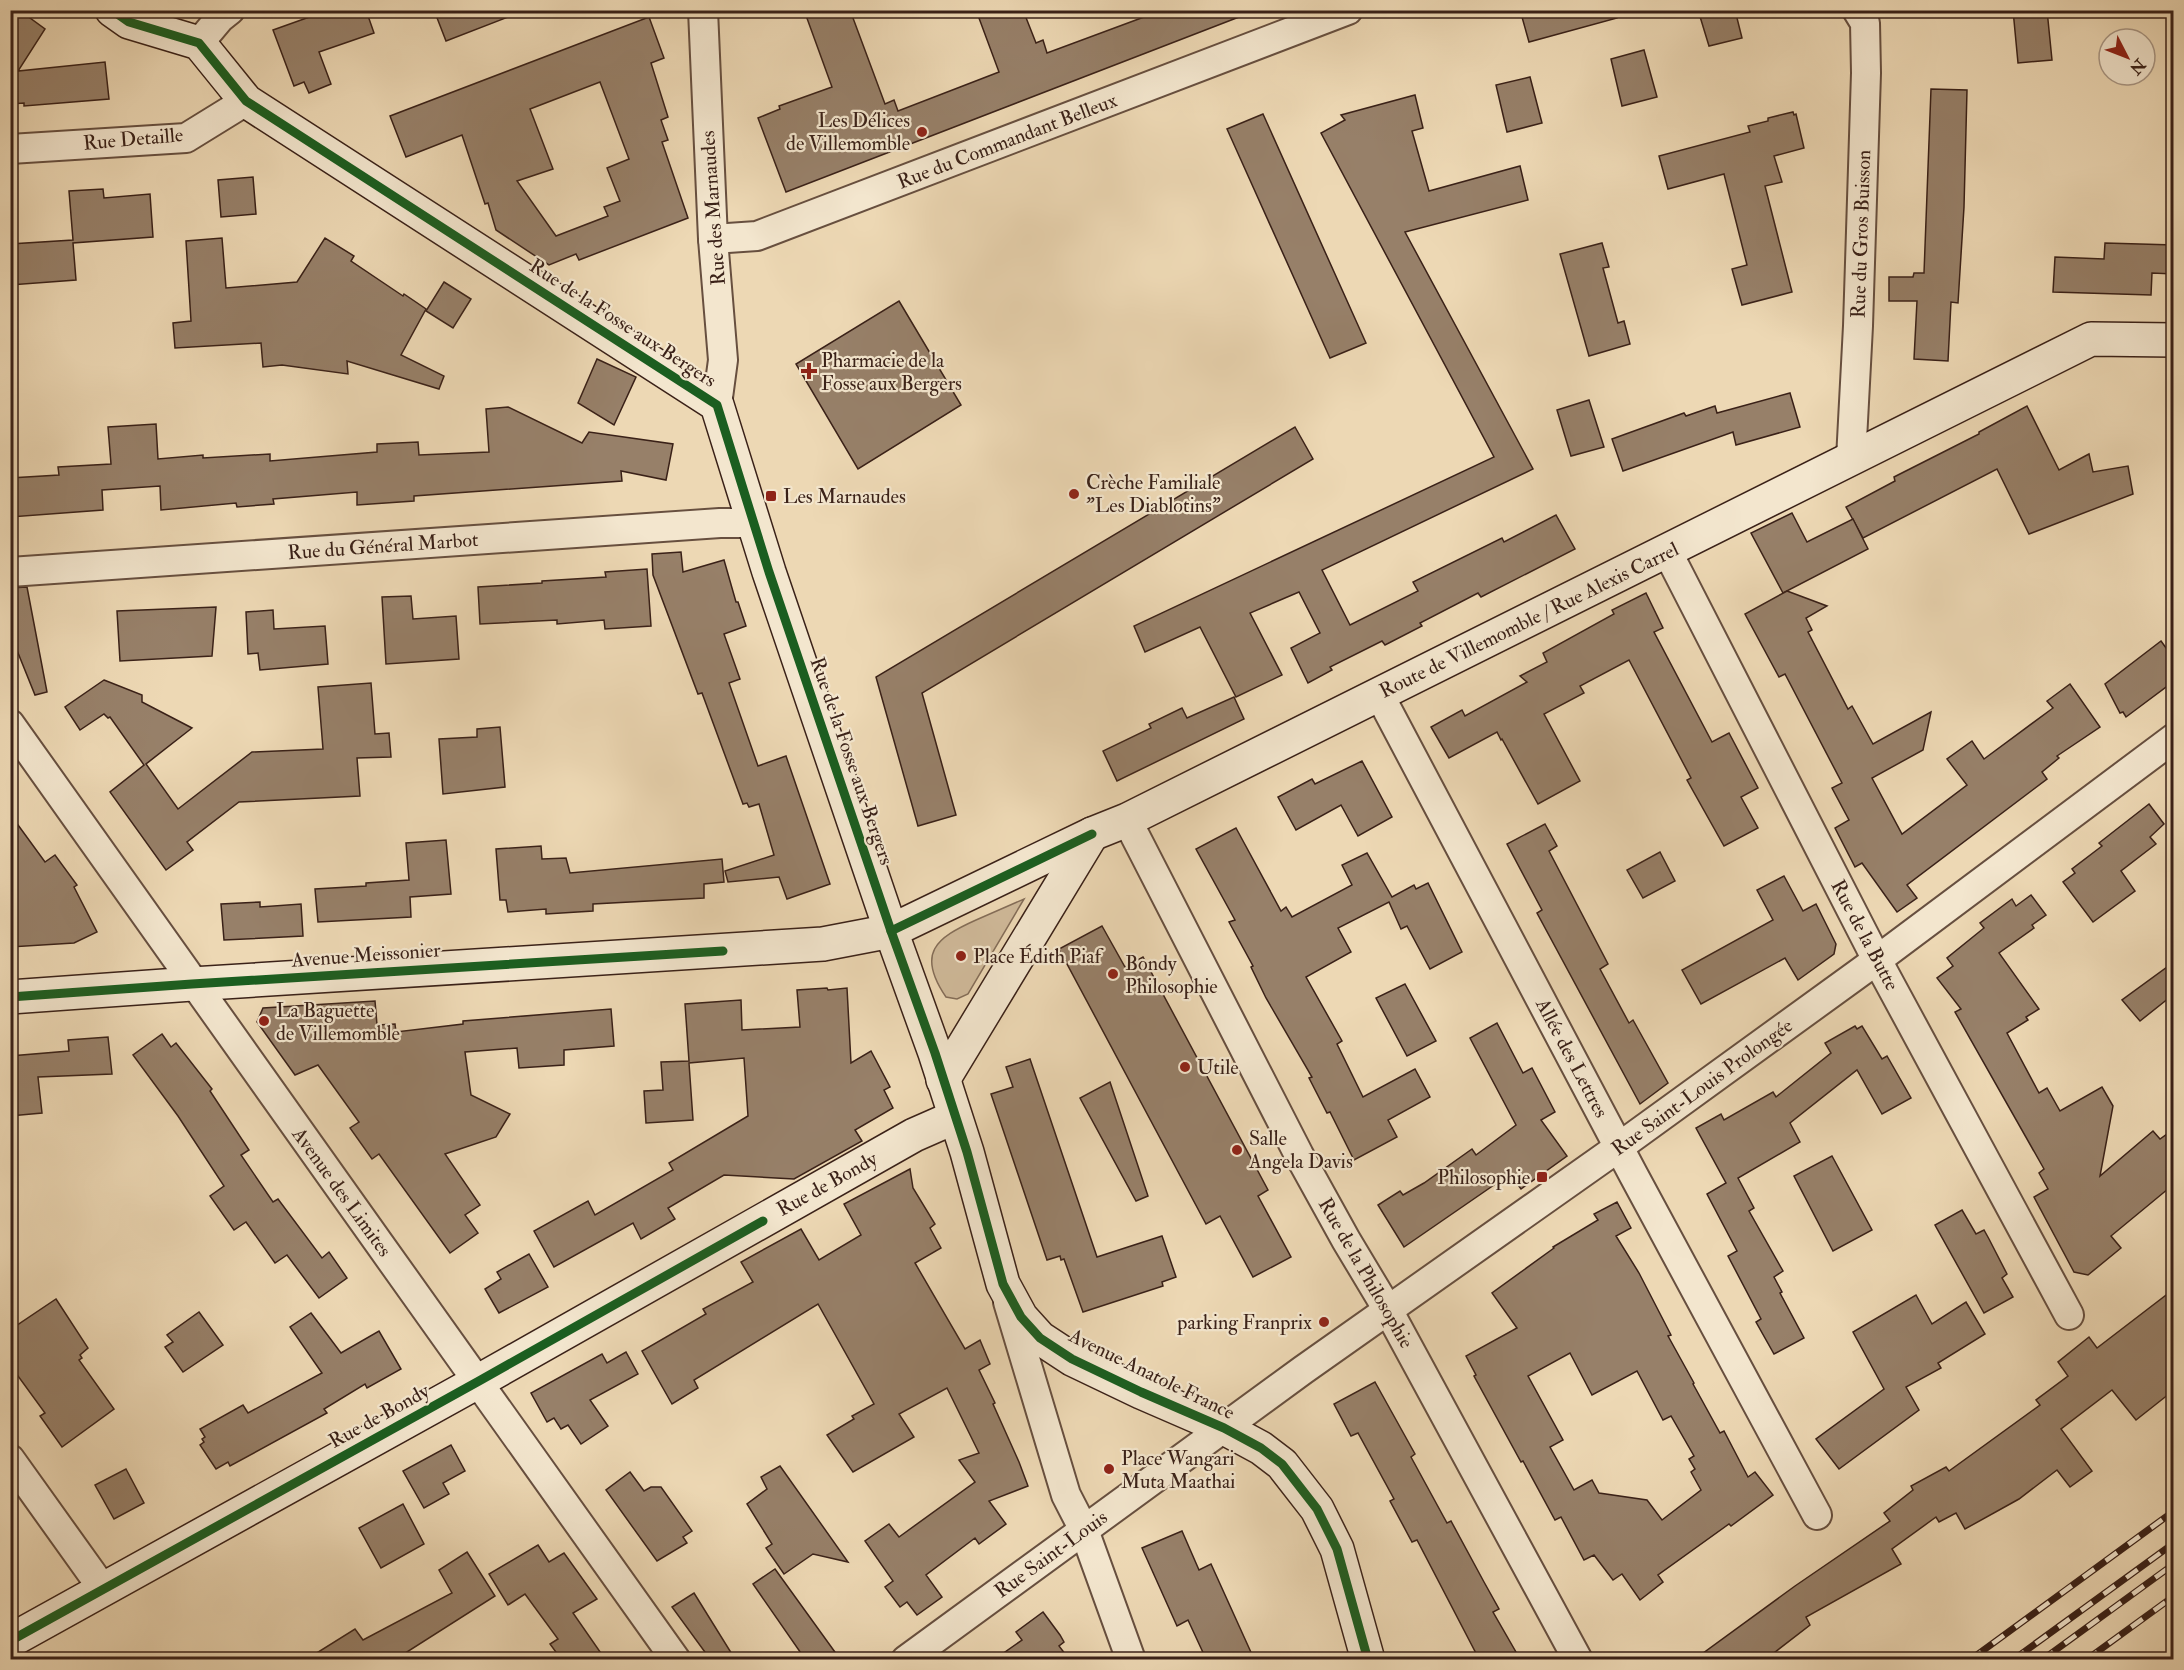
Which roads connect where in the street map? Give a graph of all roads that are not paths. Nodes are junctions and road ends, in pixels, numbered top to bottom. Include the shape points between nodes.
1 (112, 10) edge
2 (230, 10) edge
3 (703, 10) edge
4 (1348, 10) edge
5 (1857, 10) edge
6 (199, 43) junction
7 (246, 101) junction
8 (10, 149) edge
9 (713, 239) junction
10 (2174, 340) edge
11 (717, 405) junction
12 (1851, 459) junction
13 (755, 523) junction
14 (1667, 551) junction
15 (10, 572) edge
16 (1379, 694) junction
17 (10, 724) edge
18 (2174, 738) edge
19 (1127, 820) junction
20 (1092, 834) junction
21 (891, 931) junction
22 (1877, 960) junction
23 (192, 984) junction
24 (10, 998) edge
25 (943, 1080) junction
26 (954, 1117) junction
27 (1619, 1147) junction
28 (1003, 1284) junction
29 (1388, 1310) junction
30 (2069, 1315) dead end
31 (479, 1381) junction
32 (1224, 1428) junction
33 (10, 1459) edge
34 (1817, 1515) dead end
35 (1084, 1530) junction
36 (103, 1589) junction
37 (10, 1641) edge
38 (676, 1659) edge
39 (906, 1659) edge
40 (1131, 1659) edge
41 (1368, 1659) edge
42 (1578, 1659) edge

1 - 6 street via 129,22
2 - 6 street
3 - 9 street, Rue des Marnaudes
4 - 9 street, Rue du Commandant Belleux via 757,236
5 - 12 street, Rue du Gros Buisson via 1864,23 1866,73
6 - 7 street, Rue de la Fosse aux Bergers
7 - 8 street, Rue Detaille via 186,138
7 - 11 street, Rue de la Fosse aux Bergers
9 - 11 street, Rue des Marnaudes via 723,360
10 - 12 street, Route de Villemomble / Rue Alexis Carrel via 2091,339
11 - 13 street, Rue de la Fosse aux Bergers
12 - 14 street, Route de Villemomble / Rue Alexis Carrel
13 - 15 street, Rue du Général Marbot
13 - 21 street, Rue de la Fosse aux Bergers
14 - 16 street, Route de Villemomble / Rue Alexis Carrel
14 - 22 street, Rue de la Butte
16 - 19 street, Route de Villemomble / Rue Alexis Carrel
16 - 27 street, Allée des Lettres
17 - 23 street, Avenue des Limites
18 - 22 street, Rue Saint-Louis Prolongée
19 - 20 street, Route de Villemomble / Rue Alexis Carrel
19 - 29 street, Rue de la Philosophie via 1299,1155
20 - 21 street, Route de Villemomble / Rue Alexis Carrel
20 - 25 street
21 - 23 street, Avenue Meissonier via 823,944
21 - 25 street, Avenue Anatole France
22 - 27 street, Rue Saint-Louis Prolongée
22 - 30 street, Rue de la Butte
23 - 24 street, Avenue Meissonier
23 - 31 street, Avenue des Limites
25 - 26 street, Avenue Anatole France
26 - 28 street, Avenue Anatole France
26 - 31 street, Rue de Bondy
27 - 29 street, Rue Saint-Louis Prolongée
27 - 34 street, Allée des Lettres
28 - 32 street, Avenue Anatole France via 1021,1317 1040,1338 1141,1392
28 - 35 street, Avenue Anatole France via 1065,1495
29 - 32 street, Rue Saint-Louis Prolongée
29 - 42 street, Rue de la Philosophie
31 - 36 street, Rue de Bondy
31 - 38 street, Avenue des Limites
32 - 35 street, Rue Saint-Louis
32 - 41 street, Avenue Anatole France via 1282,1464 1317,1509 1336,1549
33 - 36 street
35 - 39 street, Rue Saint-Louis
35 - 40 street, Avenue Anatole France
36 - 37 street, Rue de Bondy

